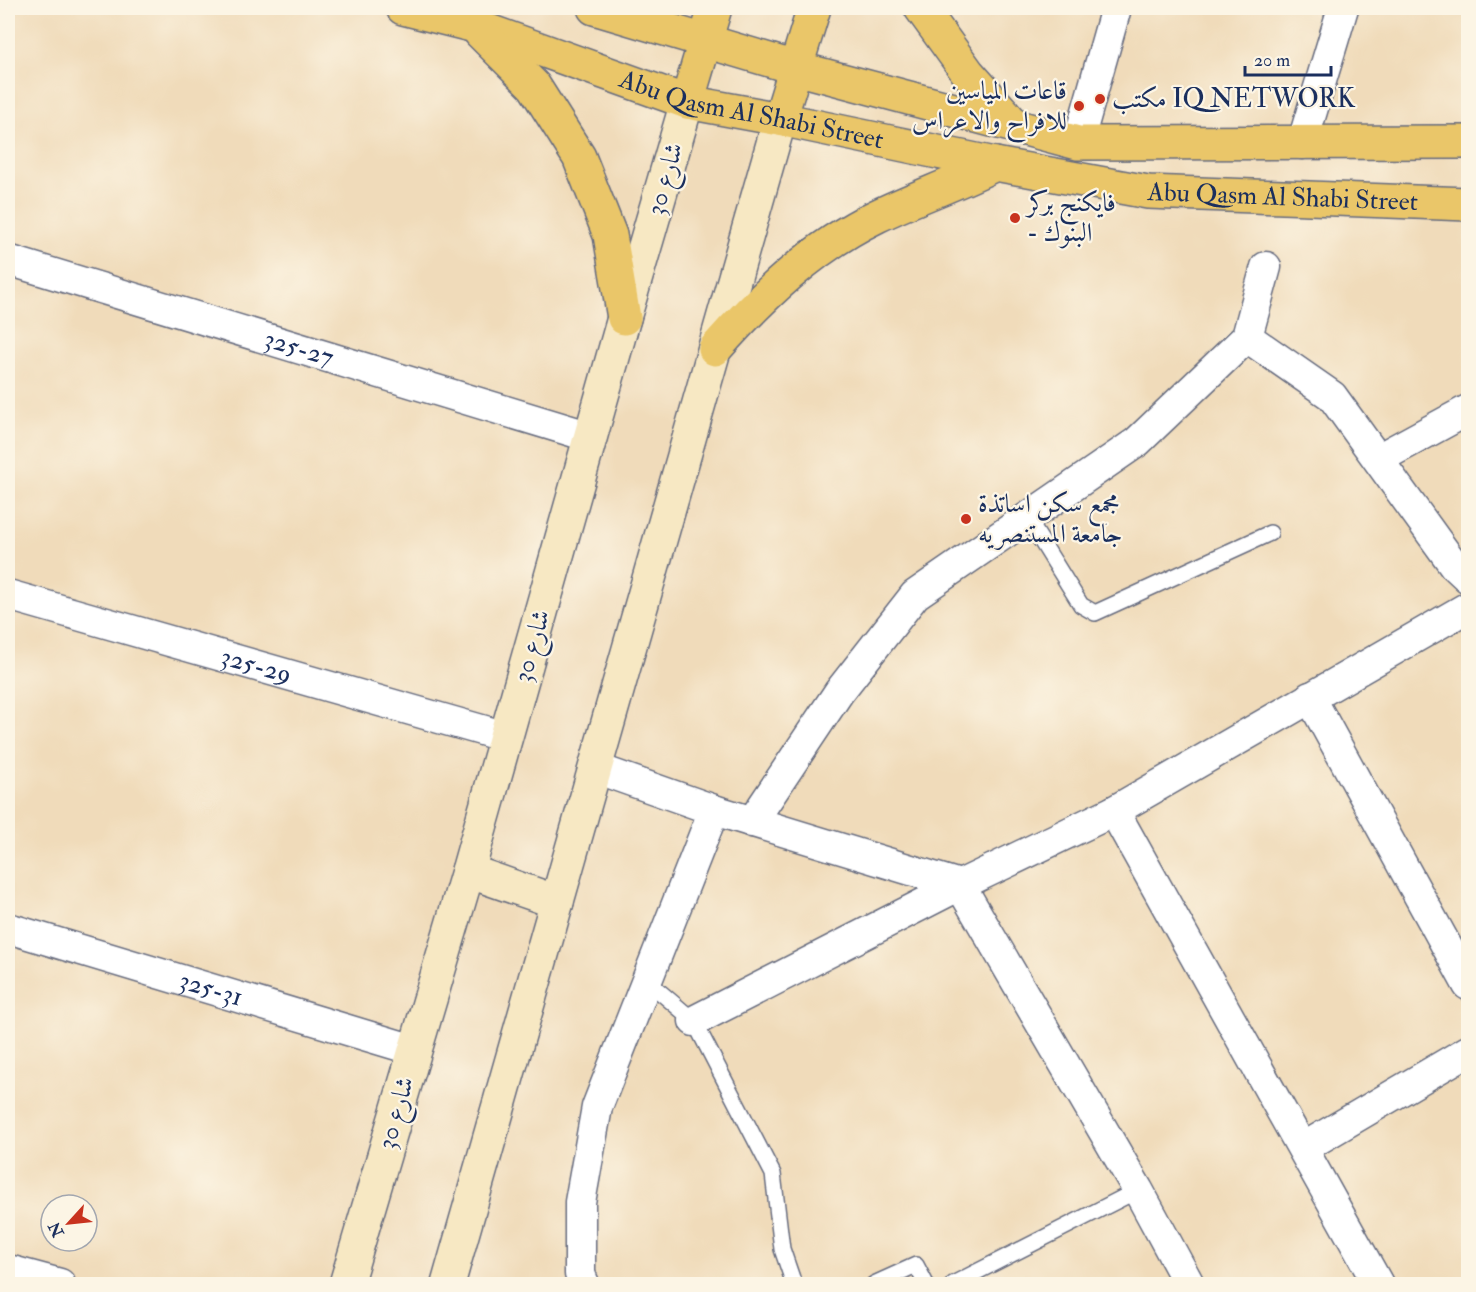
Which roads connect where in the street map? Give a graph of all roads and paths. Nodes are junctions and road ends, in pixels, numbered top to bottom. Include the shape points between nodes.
1 (404, 8) edge
2 (594, 8) edge
3 (716, 8) edge
4 (814, 8) edge
5 (921, 8) edge
6 (1116, 8) edge
7 (1343, 8) edge
8 (475, 26) junction
9 (705, 42) junction
10 (796, 68) junction
11 (687, 102) junction
12 (780, 119) junction
13 (1018, 129) junction
14 (1468, 142) edge
15 (1078, 143) junction
16 (1302, 144) junction
17 (995, 164) junction
18 (1468, 204) edge
19 (8, 260) edge
20 (1266, 267) dead end
21 (624, 318) junction
22 (1247, 338) junction
23 (716, 349) junction
24 (1468, 410) edge
25 (591, 436) junction
26 (1378, 459) junction
27 (1027, 518) junction
28 (1270, 533) dead end
29 (1468, 578) edge
30 (8, 595) edge
31 (1468, 607) edge
32 (1310, 698) junction
33 (506, 737) junction
34 (595, 768) junction
35 (714, 810) junction
36 (1114, 811) junction
37 (752, 822) junction
38 (468, 871) junction
39 (960, 885) junction
40 (557, 902) junction
41 (8, 928) edge
42 (645, 980) junction
43 (1468, 985) edge
44 (694, 1022) junction
45 (414, 1050) junction
46 (1468, 1051) edge
47 (1303, 1148) junction
48 (1138, 1190) junction
49 (8, 1270) edge
50 (60, 1284) edge
51 (346, 1284) edge
52 (448, 1284) edge
53 (584, 1284) edge
54 (794, 1284) edge
55 (874, 1284) edge
56 (926, 1284) edge
57 (952, 1284) edge
58 (1189, 1284) edge
59 (1378, 1284) edge

1 - 8 main road, Abu Qasm Al Shabi Street
2 - 9 main road, Abu Qasm Al Shabi Street
3 - 9 main road, شارع 30
4 - 10 main road
5 - 13 main road via 968,73
6 - 15 street
7 - 16 street
8 - 11 main road, Abu Qasm Al Shabi Street
8 - 21 main road via 534,86 579,157 610,235
9 - 10 main road, Abu Qasm Al Shabi Street
9 - 11 main road, شارع 30
10 - 12 main road
10 - 13 main road, Abu Qasm Al Shabi Street
11 - 12 main road, Abu Qasm Al Shabi Street
11 - 21 main road, شارع 30
12 - 17 main road, Abu Qasm Al Shabi Street
12 - 23 main road
13 - 15 main road, Abu Qasm Al Shabi Street
14 - 16 main road, Abu Qasm Al Shabi Street
15 - 16 main road, Abu Qasm Al Shabi Street
17 - 18 main road, Abu Qasm Al Shabi Street via 1148,192
17 - 23 main road via 885,212 840,237 773,288
19 - 25 street, 325-27
20 - 22 street
21 - 25 main road, شارع 30
22 - 26 street via 1332,396
22 - 27 street via 1137,442
23 - 34 main road
24 - 26 street
25 - 33 main road, شارع 30
26 - 29 street via 1454,565
27 - 28 lane via 1081,605 1095,613
27 - 37 street via 915,595 839,692
30 - 33 street, 325-29
31 - 32 street
32 - 36 street
32 - 43 street
33 - 38 main road, شارع 30
34 - 35 street
34 - 40 main road
35 - 37 street
35 - 42 street
36 - 39 street
36 - 47 street
37 - 39 street
38 - 40 main road
38 - 45 main road, شارع 30
39 - 44 street
39 - 48 street
40 - 52 main road
41 - 45 street, 325-31
42 - 44 lane
42 - 53 street via 597,1107 580,1202 580,1274
44 - 54 lane via 773,1174 782,1249
45 - 51 main road, شارع 30
46 - 47 street
47 - 59 street
48 - 57 lane
48 - 58 street
49 - 50 street
55 - 56 lane via 916,1265

